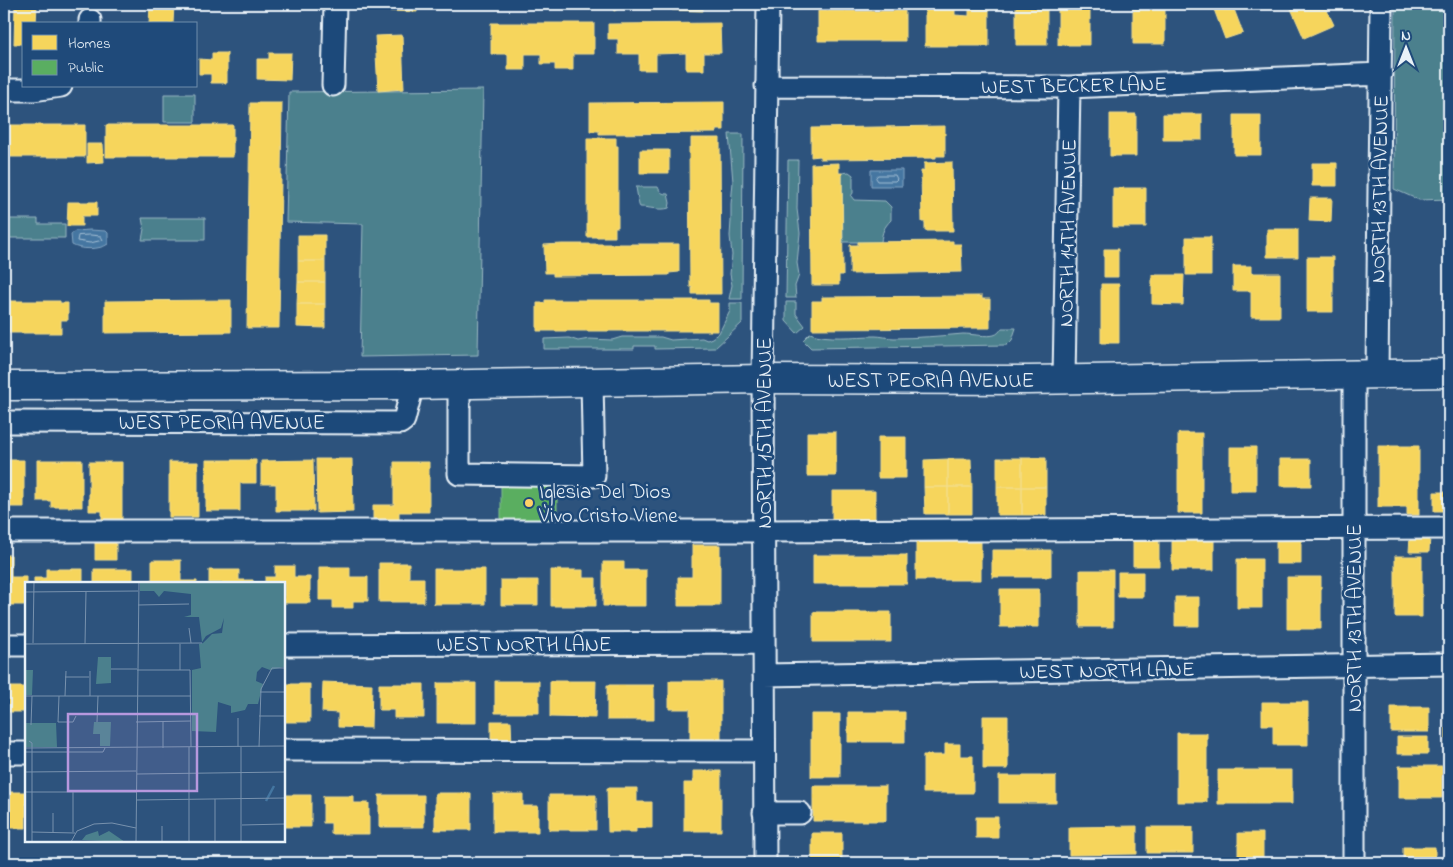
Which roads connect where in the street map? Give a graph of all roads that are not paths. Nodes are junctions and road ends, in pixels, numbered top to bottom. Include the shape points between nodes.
1 (335, 4) edge
2 (768, 4) edge
3 (1380, 4) edge
4 (1381, 74) junction
5 (333, 85) dead end
6 (766, 86) junction
7 (1069, 87) junction
8 (47, 88) edge
9 (4, 90) edge
10 (1449, 373) edge
11 (1366, 374) junction
12 (763, 379) junction
13 (1064, 379) junction
14 (592, 382) junction
15 (459, 384) junction
16 (413, 385) junction
17 (4, 386) edge
18 (4, 422) edge
19 (1449, 528) edge
20 (1354, 529) junction
21 (4, 531) edge
22 (764, 531) junction
23 (764, 643) junction
24 (25, 645) edge
25 (285, 645) edge
26 (4, 646) edge
27 (1449, 664) edge
28 (1354, 666) junction
29 (764, 675) junction
30 (285, 750) edge
31 (764, 751) junction
32 (4, 753) edge
33 (25, 753) edge
34 (764, 813) junction
35 (800, 813) dead end
36 (764, 863) edge
37 (1354, 863) edge

1 - 5 street
2 - 6 street, NORTH 15TH AVENUE
3 - 4 street, NORTH 13TH AVENUE
4 - 7 street, WEST BECKER LANE
4 - 11 street, NORTH 13TH AVENUE
6 - 7 street, WEST BECKER LANE
6 - 12 street, NORTH 15TH AVENUE
7 - 13 street, NORTH 14TH AVENUE
8 - 9 street
10 - 11 main road, WEST PEORIA AVENUE
11 - 13 main road, WEST PEORIA AVENUE
11 - 20 street, NORTH 13TH AVENUE
12 - 13 main road, WEST PEORIA AVENUE
12 - 14 main road, WEST PEORIA AVENUE
12 - 22 street, NORTH 15TH AVENUE
14 - 15 main road, WEST PEORIA AVENUE
14 - 15 street via 594,476 459,474
15 - 16 main road, WEST PEORIA AVENUE
16 - 17 main road, WEST PEORIA AVENUE
16 - 18 street, WEST PEORIA AVENUE via 404,420 400,422
19 - 20 street
20 - 22 street
20 - 28 street, NORTH 13TH AVENUE
21 - 22 street
22 - 23 street, NORTH 15TH AVENUE
23 - 25 street, WEST NORTH LANE
23 - 29 street, NORTH 15TH AVENUE
24 - 26 street
27 - 28 street, WEST NORTH LANE
28 - 29 street, WEST NORTH LANE
28 - 37 street, NORTH 13TH AVENUE
29 - 31 street, NORTH 15TH AVENUE
30 - 31 street
31 - 34 street, NORTH 15TH AVENUE
32 - 33 street
34 - 35 street
34 - 36 street, NORTH 15TH AVENUE

